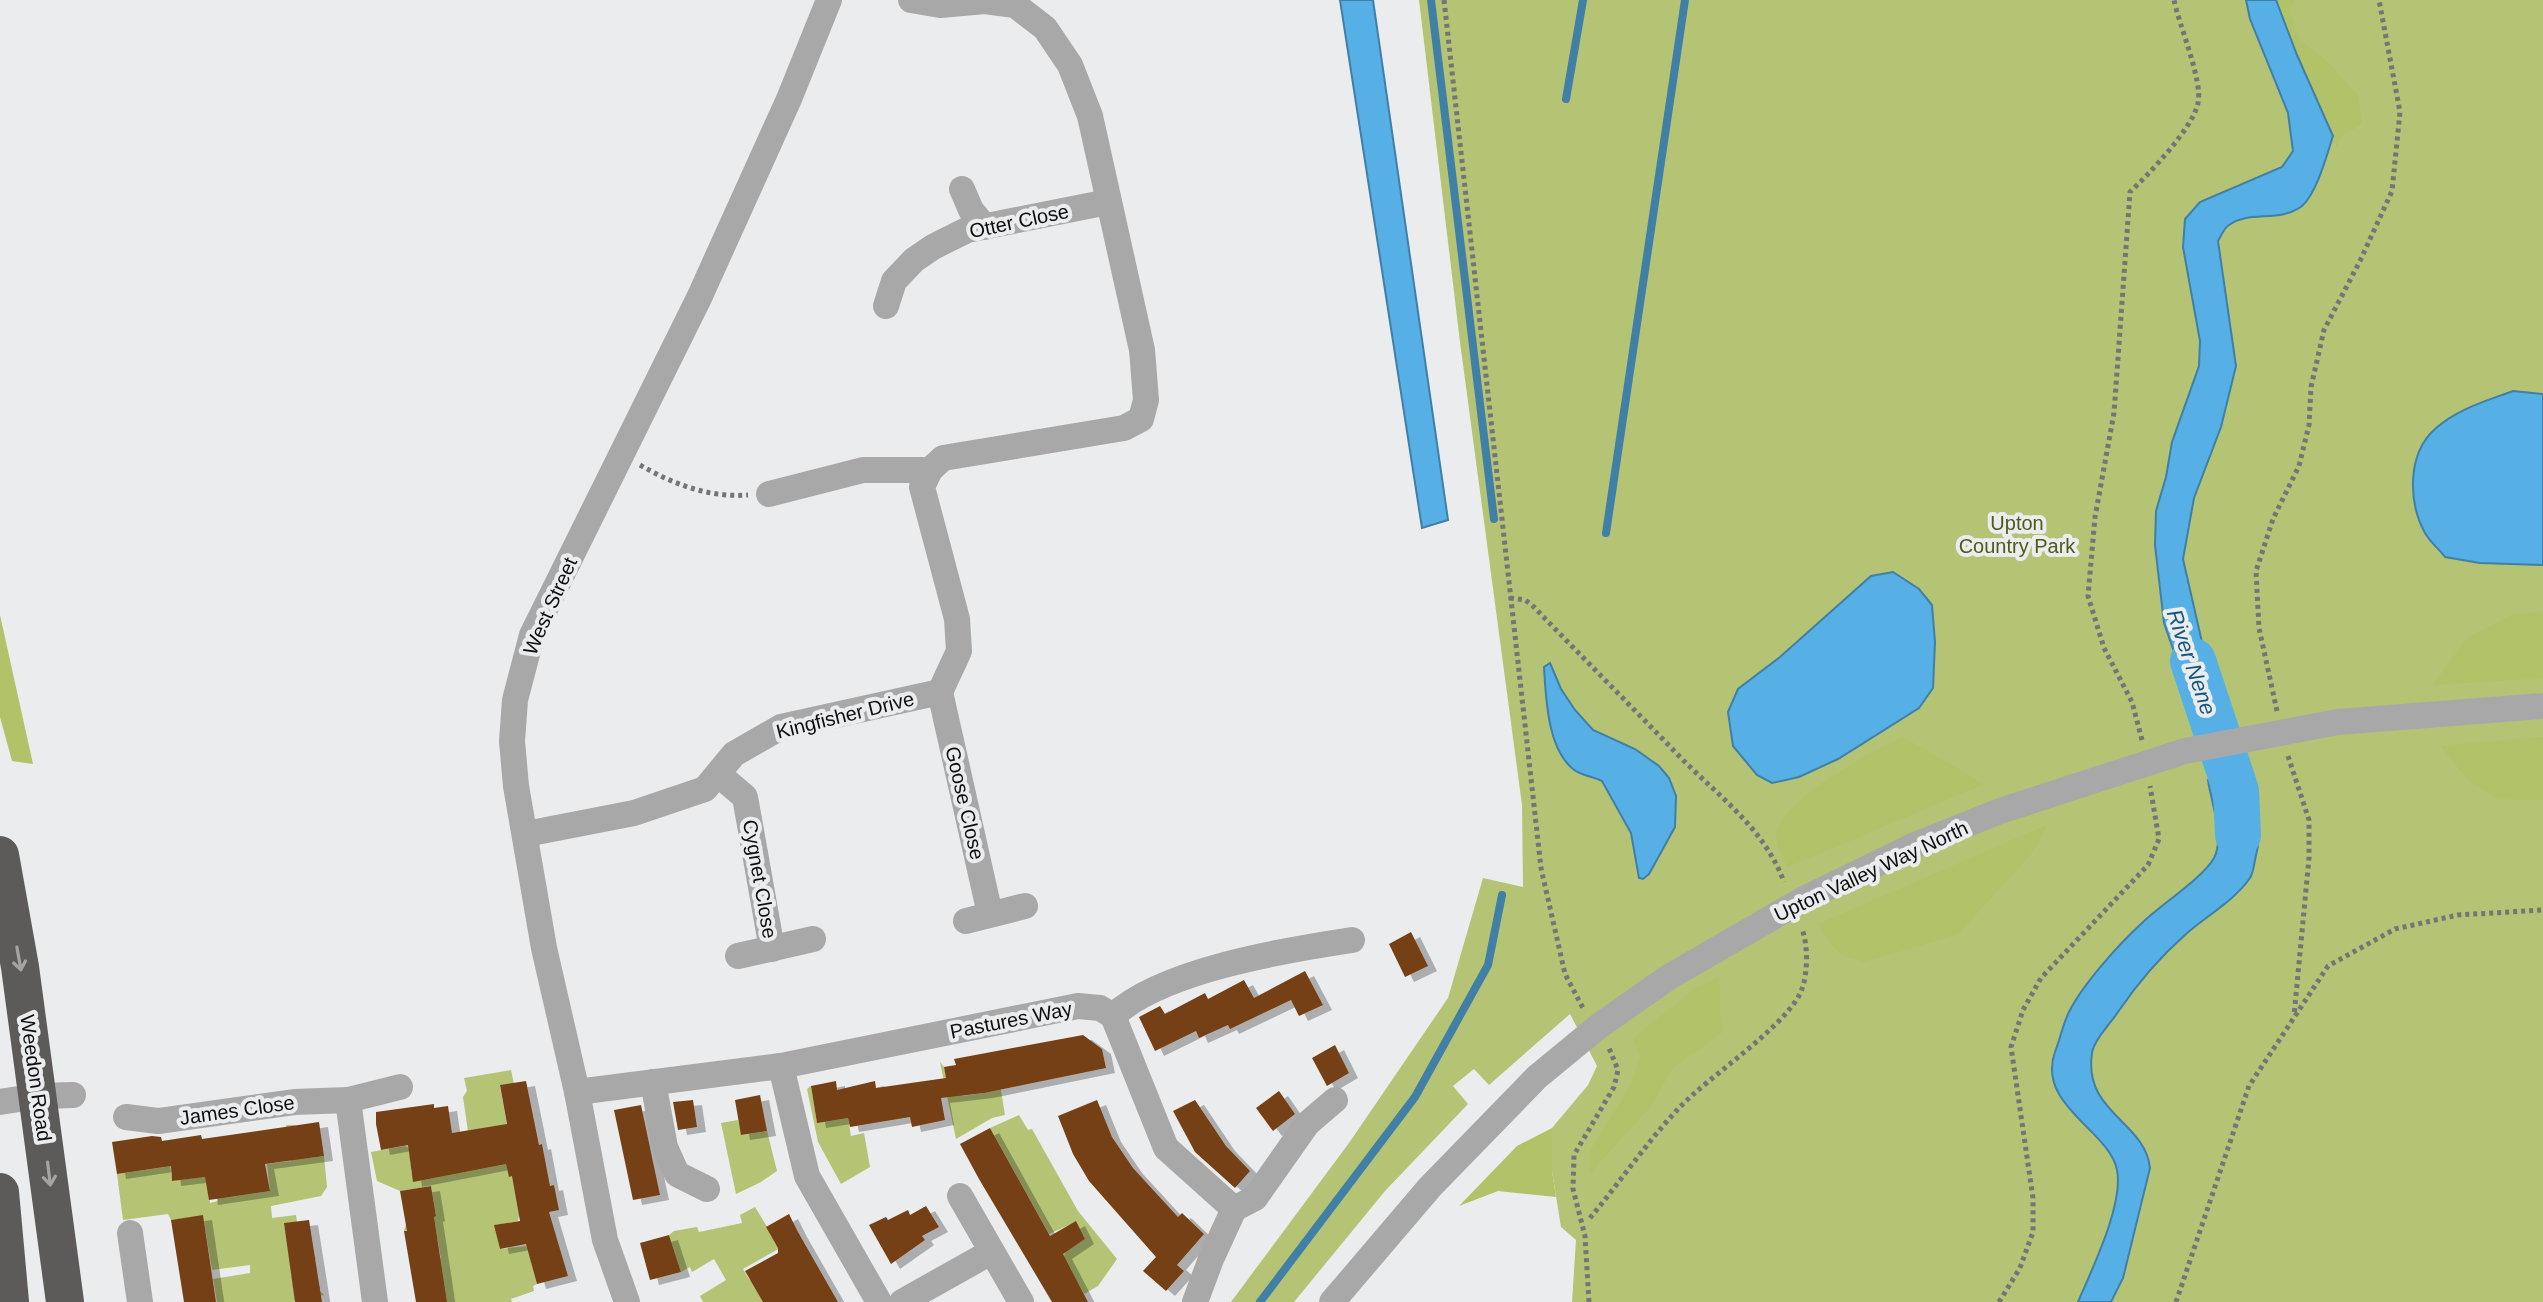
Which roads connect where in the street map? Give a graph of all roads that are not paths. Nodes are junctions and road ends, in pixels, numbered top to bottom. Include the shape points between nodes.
1 (829, 0) edge
2 (911, 0) edge
3 (962, 189) dead end
4 (1108, 202) junction
5 (985, 227) junction
6 (886, 306) dead end
7 (930, 470) junction
8 (769, 494) road end
9 (940, 692) junction
10 (2543, 706) edge
11 (718, 774) junction
12 (526, 834) junction
13 (0, 855) edge
14 (1025, 906) dead end
15 (813, 939) dead end
16 (1352, 940) dead end
17 (772, 949) junction
18 (738, 956) dead end
19 (1113, 1016) junction
20 (781, 1066) junction
21 (653, 1082) junction
22 (400, 1087) dead end
23 (577, 1092) junction
24 (56, 1096) junction
25 (348, 1100) junction
26 (1335, 1100) dead end
27 (0, 1102) edge
28 (126, 1117) dead end
29 (707, 1189) dead end
30 (0, 1192) edge
31 (960, 1196) dead end
32 (1234, 1209) junction
33 (130, 1233) dead end
34 (991, 1252) junction
35 (10, 1302) edge
36 (65, 1302) edge
37 (140, 1302) edge
38 (375, 1302) edge
39 (627, 1302) edge
40 (879, 1302) edge
41 (902, 1302) edge
42 (1021, 1302) edge
43 (1195, 1302) edge
44 (1332, 1302) edge

1 - 12 street, West Street via 699,298 532,635 515,700 512,741
2 - 4 street via 1015,5 1045,28 1070,65 1090,116
3 - 5 street
4 - 5 street, Otter Close
4 - 7 street via 1142,350 1146,400 1141,419 1124,428 943,458
5 - 6 street, Otter Close via 967,230 914,260 894,281
7 - 8 street via 863,470
7 - 9 street, Kingfisher Drive via 922,487 957,619 959,651
9 - 11 street, Kingfisher Drive via 781,727 734,754
9 - 14 street, Goose Close via 978,917
10 - 44 street, Upton Valley Way North via 2338,722 2185,751 2000,811 1804,899 1669,977 1537,1077 1430,1187
11 - 12 street, Kingfisher Drive via 705,789 634,813
11 - 17 street, Cygnet Close via 745,797
12 - 23 street, West Street via 544,948
13 -> 24 highway, Weedon Road via 20,967
15 - 17 street, Cygnet Close
16 - 19 street via 1256,957 1190,977 1129,1001
17 - 18 street, Cygnet Close
19 - 20 street, Pastures Way via 1100,1008 1078,1006
19 - 32 street via 1166,1148
20 - 21 street, Pastures Way
20 - 40 street via 807,1176
21 - 23 street, Pastures Way
21 - 29 street via 665,1147 677,1174
22 - 25 street, James Close
23 - 39 street, West Street via 605,1240
24 - 27 street
24 -> 36 highway, Weedon Road
25 - 28 street, James Close via 158,1121
25 - 38 street
26 - 32 street via 1307,1124 1255,1198
30 - 35 highway
31 - 34 street
32 - 43 street
33 - 37 street
34 - 41 street
34 - 42 street

